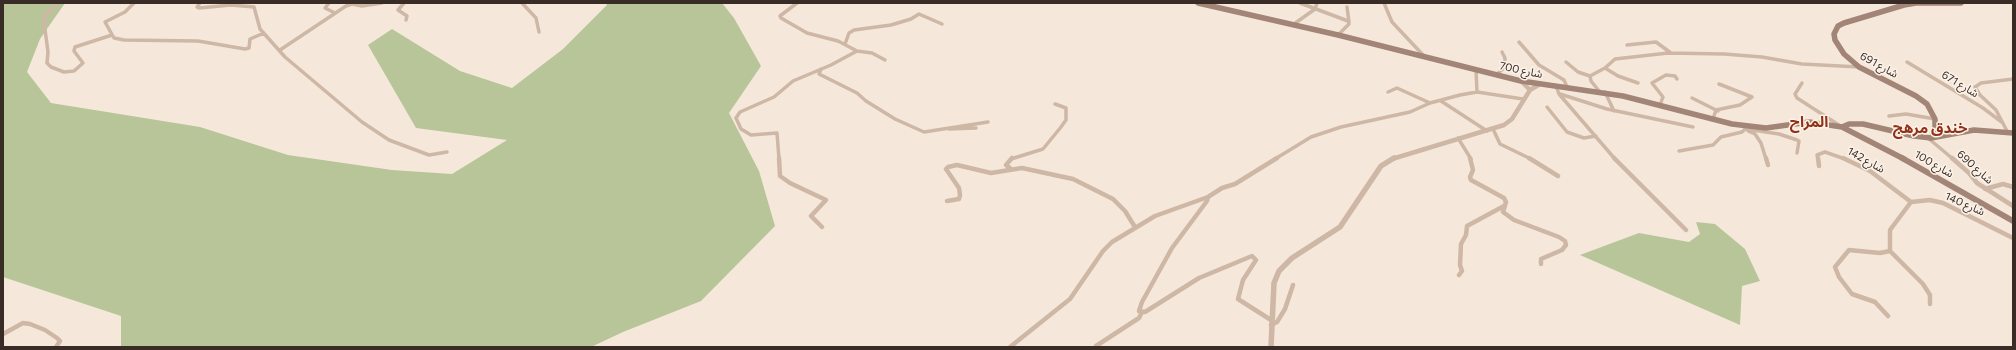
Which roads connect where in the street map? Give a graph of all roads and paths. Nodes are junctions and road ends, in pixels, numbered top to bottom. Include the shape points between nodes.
1 (57, 3) edge
2 (134, 3) edge
3 (200, 3) edge
4 (329, 3) edge
5 (382, 3) edge
6 (404, 3) edge
7 (522, 3) edge
8 (797, 3) edge
9 (1198, 3) edge
10 (1300, 3) edge
11 (1317, 3) edge
12 (1384, 3) edge
13 (1961, 3) edge
14 (351, 4) edge
15 (1347, 7) dead end
16 (1315, 8) junction
17 (335, 13) junction
18 (406, 20) dead end
19 (1349, 22) junction
20 (942, 24) dead end
21 (1294, 24) junction
22 (539, 32) dead end
23 (264, 33) junction
24 (112, 35) junction
25 (1338, 35) junction
26 (1518, 42) dead end
27 (845, 44) junction
28 (1627, 45) dead end
29 (280, 50) junction
30 (857, 50) junction
31 (1502, 52) dead end
32 (1671, 53) junction
33 (1426, 59) junction
34 (885, 60) dead end
35 (1566, 62) dead end
36 (1907, 62) dead end
37 (822, 68) junction
38 (1606, 68) junction
39 (1859, 68) junction
40 (1476, 70) junction
41 (1496, 75) junction
42 (1590, 76) junction
43 (1677, 79) dead end
44 (2013, 79) edge
45 (1521, 81) junction
46 (1802, 82) dead end
47 (1540, 84) junction
48 (1638, 84) dead end
49 (1719, 84) dead end
50 (1556, 86) junction
51 (1567, 87) junction
52 (1530, 90) junction
53 (1388, 92) dead end
54 (1477, 92) junction
55 (1602, 92) junction
56 (1558, 93) junction
57 (1692, 98) dead end
58 (1523, 99) junction
59 (1441, 101) junction
60 (1430, 103) junction
61 (1055, 104) dead end
62 (1660, 105) junction
63 (1547, 107) dead end
64 (1718, 110) junction
65 (1614, 111) junction
66 (1888, 116) dead end
67 (1935, 119) junction
68 (1715, 120) junction
69 (988, 122) dead end
70 (2003, 123) junction
71 (1693, 127) dead end
72 (1842, 127) junction
73 (976, 128) dead end
74 (1747, 128) junction
75 (946, 129) junction
76 (1490, 130) junction
77 (2010, 132) edge
78 (1596, 136) junction
79 (1458, 138) junction
80 (1929, 138) junction
81 (1679, 151) dead end
82 (447, 152) dead end
83 (1797, 153) dead end
84 (1768, 165) dead end
85 (1819, 166) dead end
86 (1009, 170) junction
87 (1558, 176) dead end
88 (2013, 187) edge
89 (1984, 189) junction
90 (1208, 197) junction
91 (947, 201) dead end
92 (1912, 202) junction
93 (1504, 205) junction
94 (2013, 206) edge
95 (2013, 222) edge
96 (822, 227) dead end
97 (1135, 227) junction
98 (1686, 230) dead end
99 (2013, 238) edge
100 (1890, 252) junction
101 (1541, 264) dead end
102 (1459, 275) dead end
103 (1293, 285) dead end
104 (1930, 304) dead end
105 (1142, 312) junction
106 (1888, 316) dead end
107 (1271, 323) junction
108 (3, 334) edge
109 (1096, 346) dead end
110 (56, 347) edge
111 (1010, 347) edge
112 (1271, 347) edge

1 - 24 street via 46,15 44,22 48,46 47,64 51,67 64,72 74,71 83,63 74,51 75,47
2 - 24 street via 125,12 105,22
3 - 23 street via 197,7 199,8 231,5 254,7 260,29
4 - 17 street via 325,8
5 - 14 street via 362,6
6 - 18 street via 398,10 407,16
7 - 22 street via 536,18
8 - 27 street via 780,16 781,18 807,33
9 - 21 main road, شارع 700
10 - 16 street
11 - 16 street
12 - 33 street via 1392,22
13 - 39 main road, شارع 691 via 1904,5 1844,23 1835,30 1835,40 1844,54
14 - 17 street
15 - 19 street
16 - 19 street
16 - 21 street
17 - 29 street
19 - 25 street
20 - 27 street via 919,14 891,25 854,30 849,33
21 - 25 main road, شارع 700
23 - 24 street via 250,40 249,48 245,49 202,41 118,39
23 - 29 street
25 - 33 main road, شارع 700
26 - 51 street via 1539,65 1564,80
27 - 30 street
28 - 32 street via 1656,42
29 - 82 street via 362,122 389,140 429,155
30 - 34 street via 872,52
30 - 37 street via 848,57
31 - 41 street via 1505,58 1504,68
32 - 38 street via 1617,58
32 - 39 street via 1755,56 1802,64
33 - 40 main road, شارع 700
35 - 42 street via 1575,70
36 - 70 street, شارع 671
37 - 75 street via 819,74 857,93 895,119 924,132
37 - 96 street via 793,81 774,97 740,112 736,120 741,129 751,135 777,133 780,176 826,200 811,216
38 - 42 street
38 - 48 street
39 - 67 main road, شارع 691 via 1924,100 1931,108
40 - 41 main road, شارع 700
40 - 54 street
41 - 45 main road, شارع 700
42 - 55 street via 1591,81
43 - 62 street via 1675,76 1666,75 1652,83 1663,97
44 - 70 street via 1981,83 1975,87 1996,110
45 - 47 main road, شارع 700
45 - 52 street
46 - 72 street via 1795,94 1797,98
47 - 50 main road, شارع 700
47 - 52 street
49 - 64 street via 1752,97 1740,105
50 - 51 main road, شارع 700
50 - 56 street
51 - 55 main road, شارع 700
52 - 58 street
53 - 60 street via 1397,88
54 - 58 street
54 - 59 street
55 - 62 main road, شارع 700
55 - 65 street
56 - 65 street
56 - 78 street
57 - 64 street
58 - 76 street via 1512,119
59 - 60 street
59 - 76 street
60 - 90 street via 1410,112 1341,127 1311,137 1238,182
61 - 86 street via 1066,108 1066,120 1061,128 1043,149 1014,157 1006,165
62 - 68 main road, شارع 700
63 - 78 street via 1567,132 1584,138
64 - 68 street
65 - 71 street
66 - 67 street via 1906,114
67 - 80 main road via 1935,133
68 - 74 main road, شارع 700
69 - 75 street
70 - 77 street
72 - 74 main road, شارع 700 via 1809,122 1779,128
72 - 80 main road via 1863,124
72 - 95 main road, شارع 100 via 1926,170
73 - 75 street
74 - 81 street via 1738,134 1723,136 1712,145
74 - 83 street via 1795,139 1799,141
74 - 84 street via 1758,138
76 - 79 street
76 - 87 street via 1500,144 1539,163
77 - 80 main road via 1963,131
78 - 98 street via 1629,174
79 - 93 street via 1465,146 1473,166 1470,179 1504,198
79 - 107 street via 1396,157 1381,166 1340,227 1292,258 1279,270 1274,283
80 - 89 street, شارع 690
85 - 92 street, شارع 142 via 1817,155 1825,152 1834,154 1870,171
86 - 91 street via 991,173 957,165 948,167 946,169 959,188 960,195 959,199
86 - 97 street via 1022,168 1073,179 1113,199 1125,211
88 - 89 street via 2003,184
89 - 94 street, شارع 690
90 - 97 street via 1155,216
90 - 105 street via 1162,265 1139,307 1139,311
92 - 99 street, شارع 140 via 1930,200 1950,206
92 - 100 street via 1890,230
93 - 101 street via 1503,212 1514,220 1559,237 1566,245 1562,250 1541,259
93 - 102 street via 1467,226 1461,244 1462,271
97 - 111 street via 1103,251 1070,299
100 - 104 street via 1923,284 1930,295
100 - 106 street via 1849,250 1835,267 1852,294 1875,302
103 - 107 street via 1281,316 1276,324
105 - 107 street via 1199,278 1252,256 1256,259 1243,280 1238,299
105 - 109 street via 1140,318
107 - 112 street
108 - 110 street via 23,323 30,324 57,338 60,341

